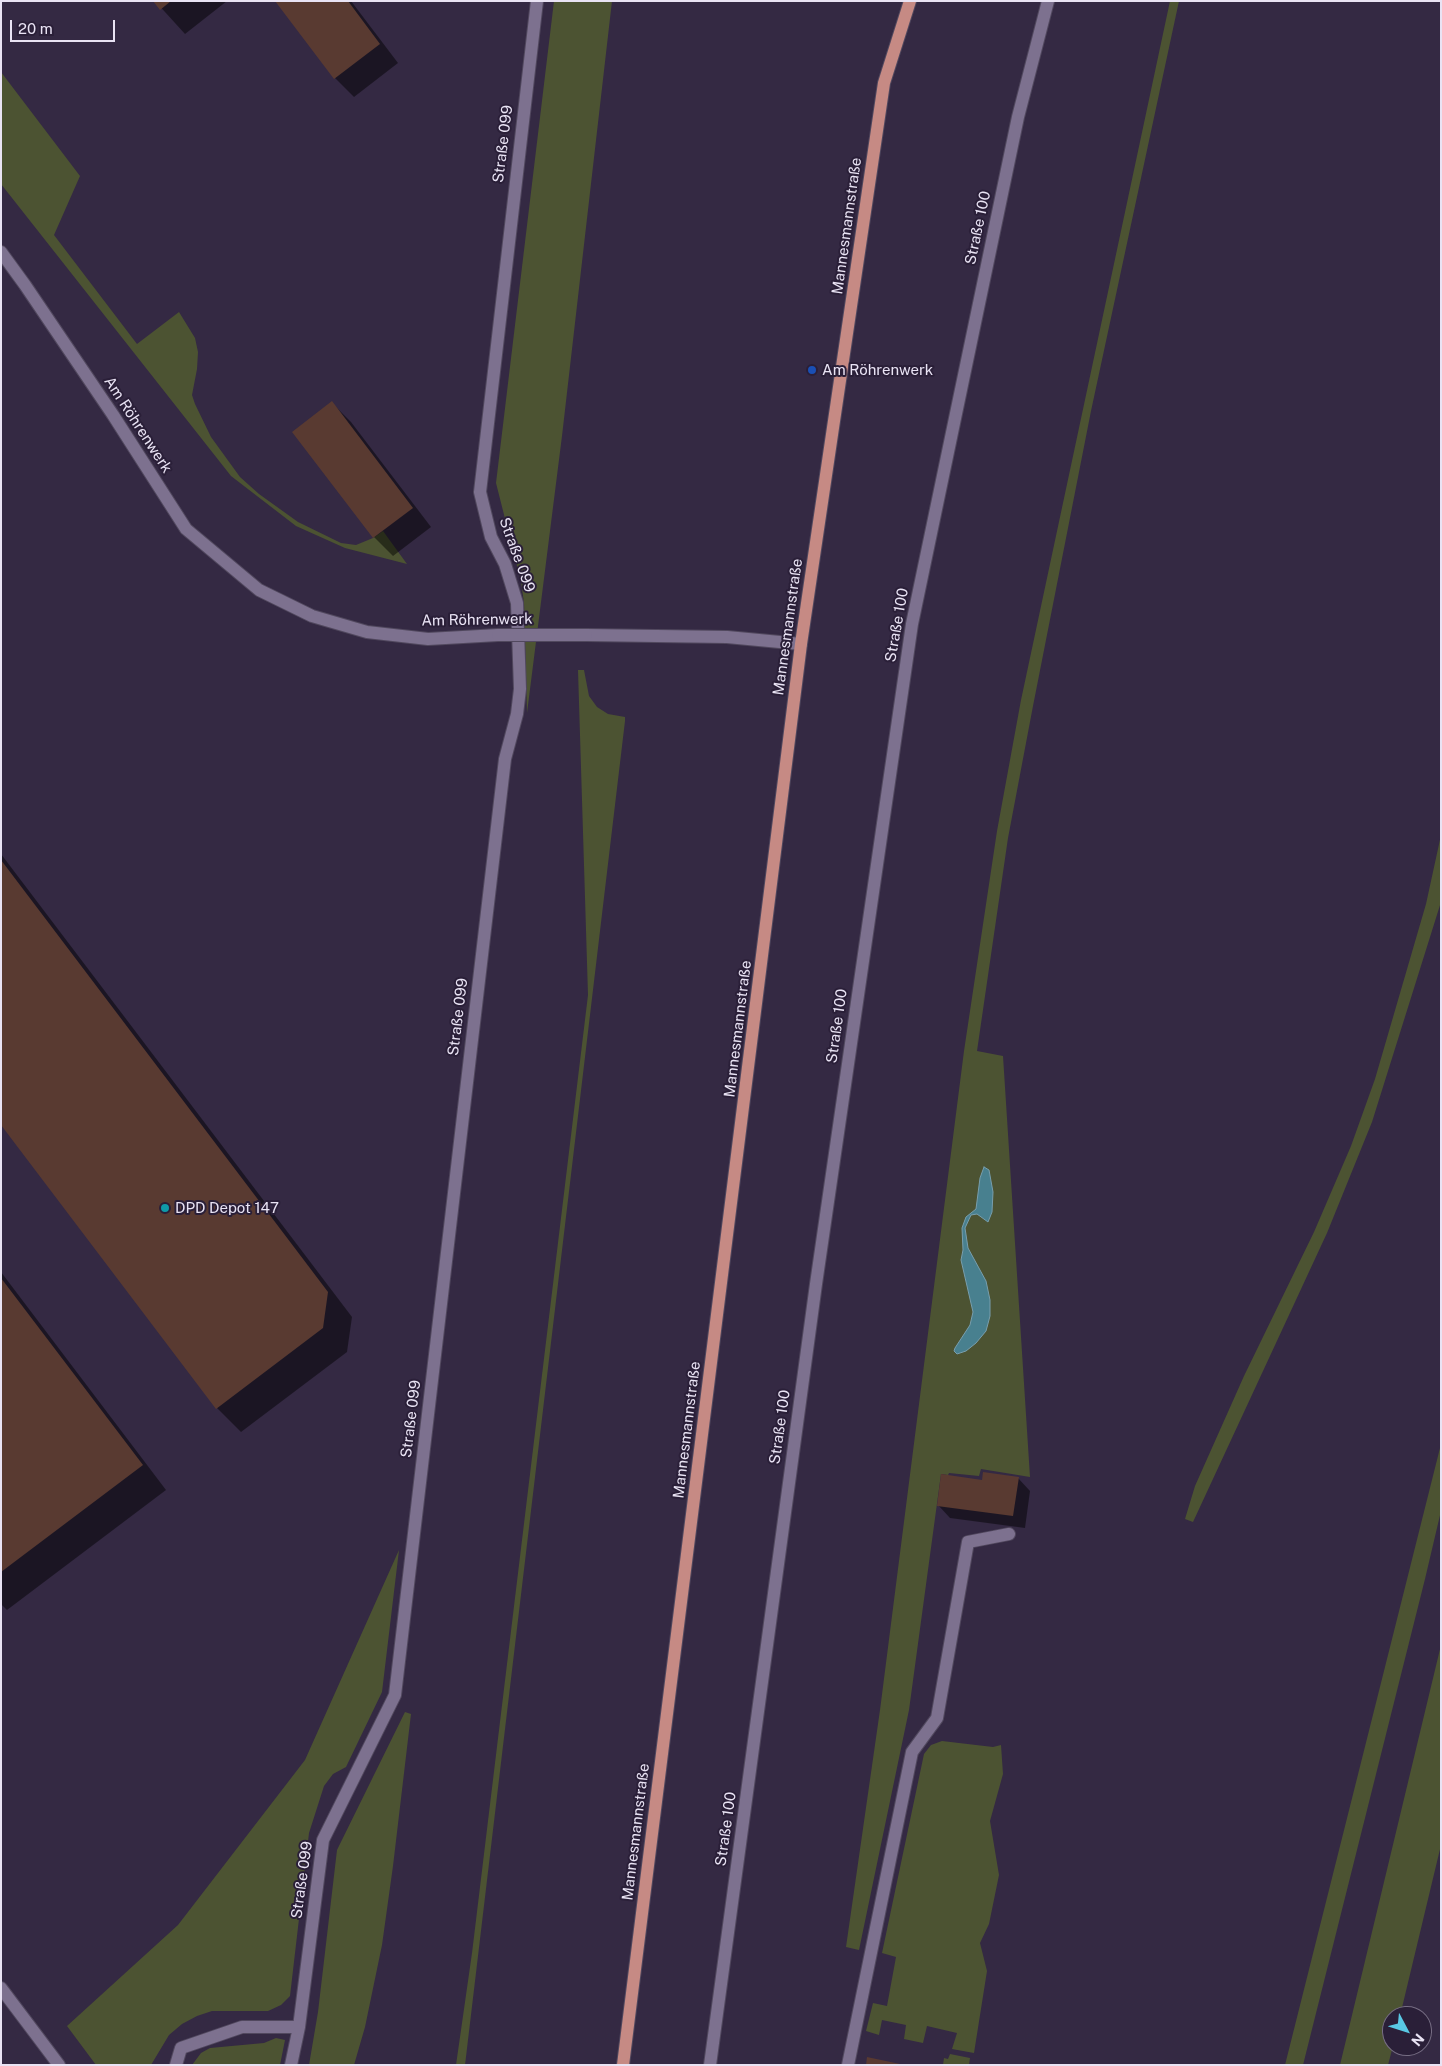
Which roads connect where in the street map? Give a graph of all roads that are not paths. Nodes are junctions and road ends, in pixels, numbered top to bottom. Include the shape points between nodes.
1 (536, 1) edge
2 (910, 1) edge
3 (1048, 1) edge
4 (1, 252) edge
5 (802, 644) junction
6 (1009, 1534) dead end
7 (1, 1988) edge
8 (299, 2027) junction
9 (59, 2065) edge
10 (176, 2065) edge
11 (292, 2065) edge
12 (623, 2065) edge
13 (710, 2065) edge
14 (848, 2065) edge

1 - 8 street, Straße 099 via 480,492 491,537 505,564 517,603 520,689 505,759 394,1695 323,1840
2 - 5 main road, Mannesmannstraße via 884,83
3 - 13 street, Straße 100 via 1016,127 912,624 818,1274
4 - 5 street, Am Röhrenwerk, bridge via 113,415 186,529 258,590 312,616 367,632 428,639 586,635 727,637
5 - 12 main road, Mannesmannstraße
6 - 14 street via 968,1542 937,1718 912,1752
7 - 9 street
8 - 10 street via 242,2027 181,2048
8 - 11 street, Straße 099

